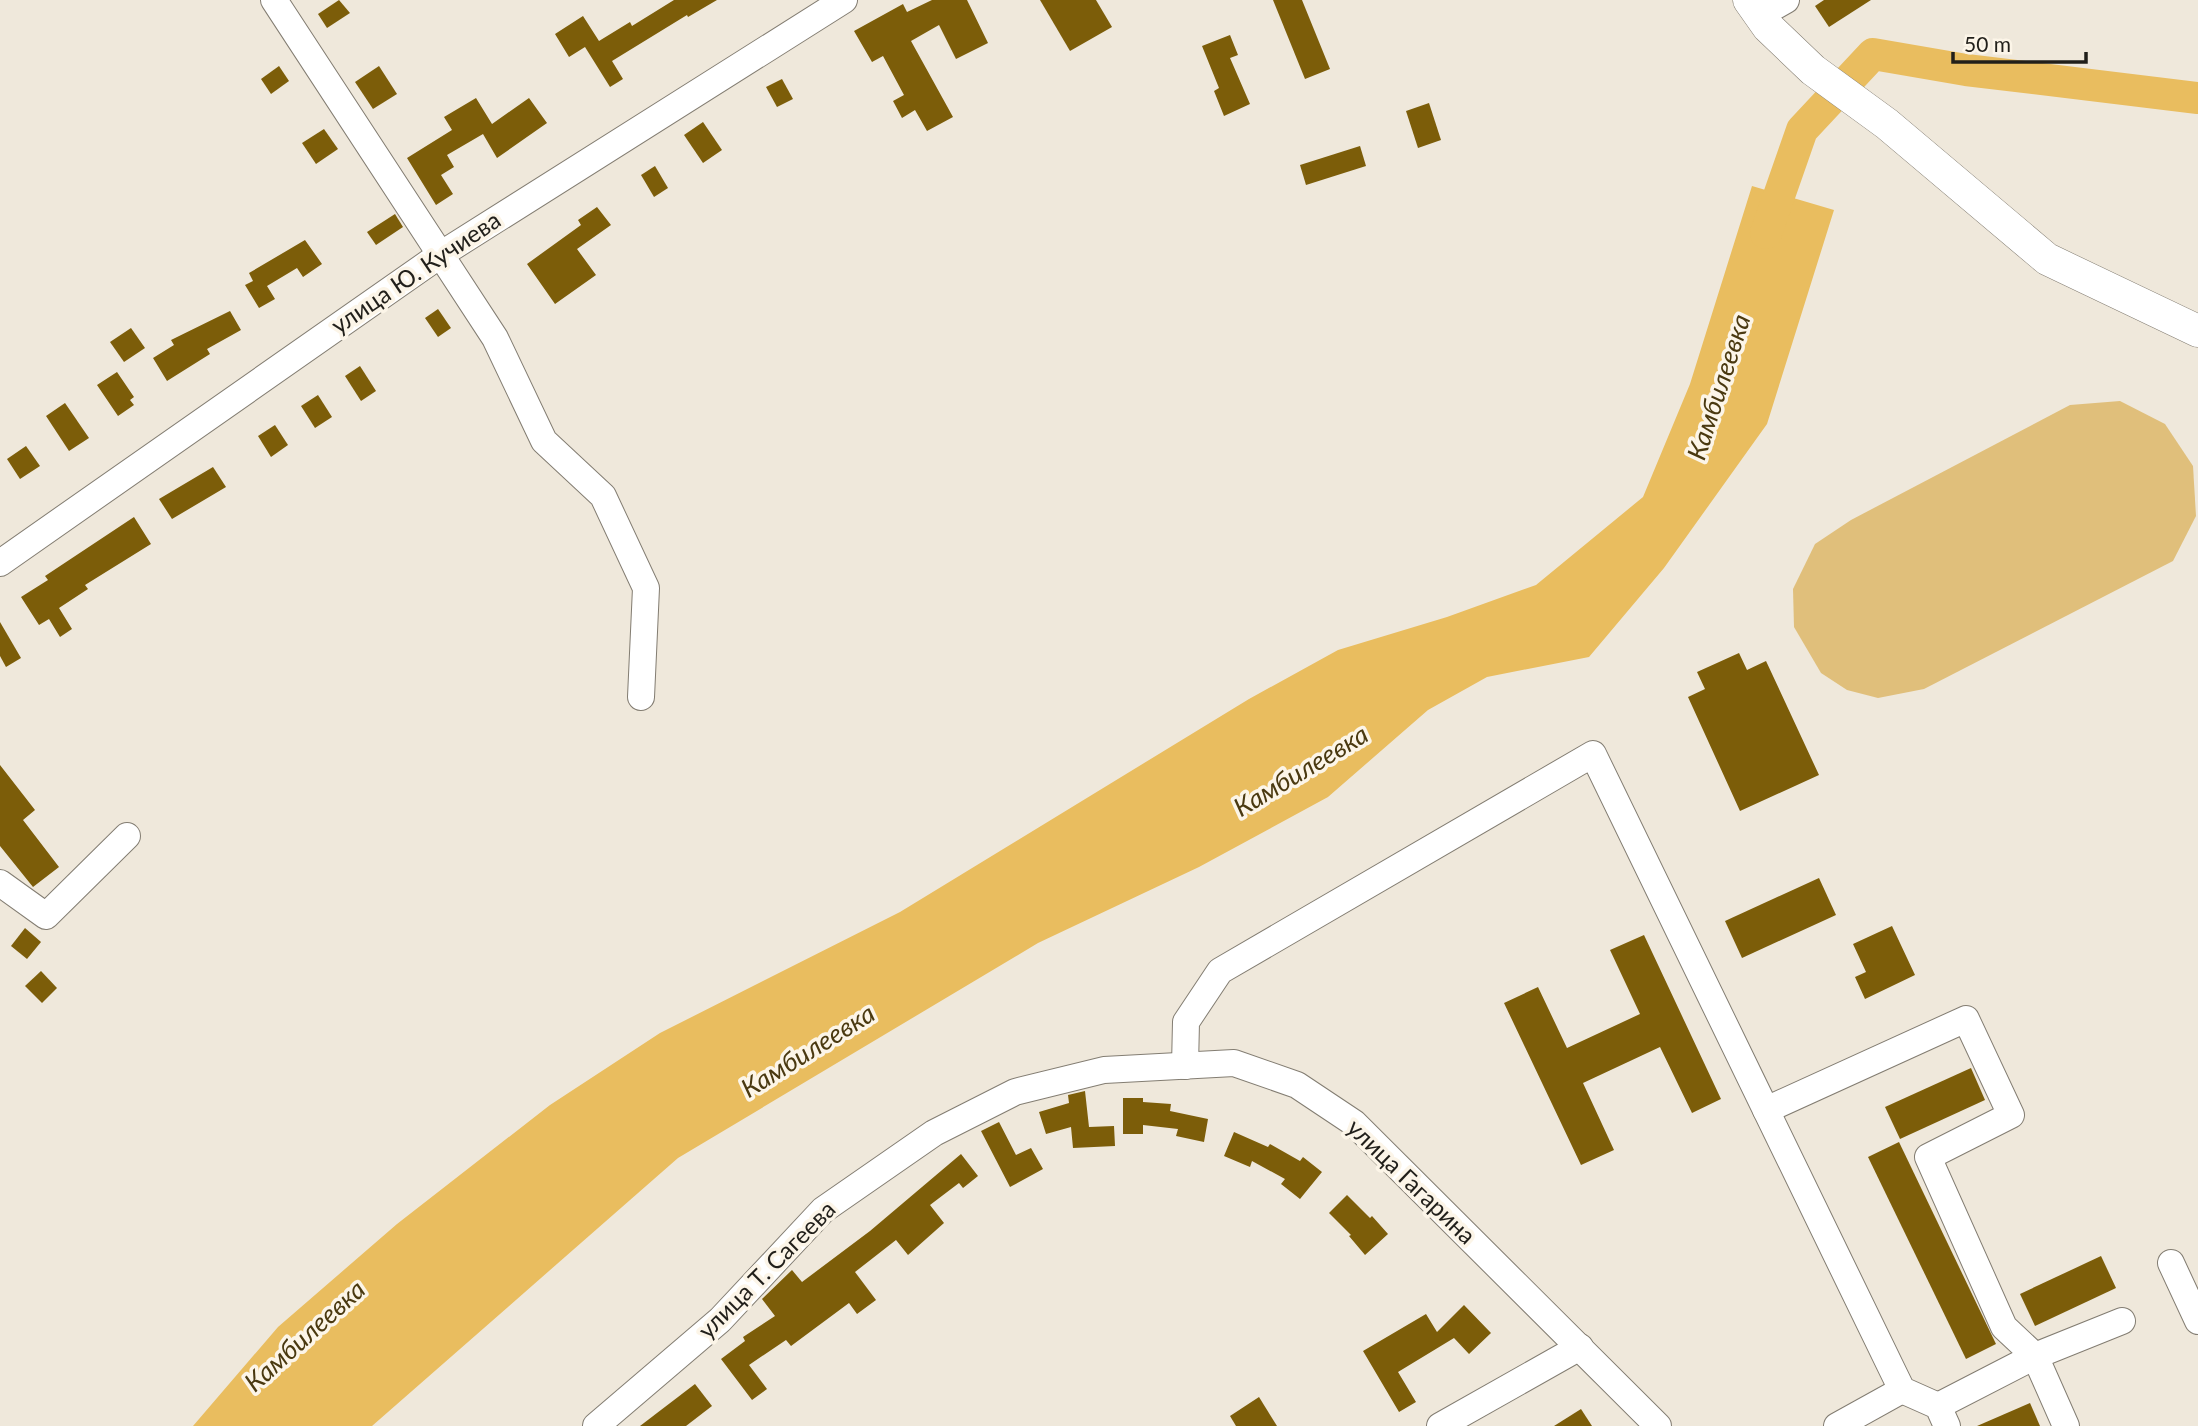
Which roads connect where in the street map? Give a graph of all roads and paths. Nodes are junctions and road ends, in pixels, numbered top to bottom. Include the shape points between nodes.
1 (274, 0) edge
2 (844, 0) edge
3 (1765, 5) edge
4 (440, 254) junction
5 (2198, 331) edge
6 (0, 563) edge
7 (641, 696) dead end
8 (128, 836) dead end
9 (0, 883) edge
10 (1185, 1066) junction
11 (1104, 1070) joint
12 (1766, 1110) junction
13 (2171, 1263) dead end
14 (2122, 1321) dead end
15 (2198, 1321) edge
16 (1580, 1347) junction
17 (2035, 1356) junction
18 (1902, 1390) junction
19 (1943, 1416) edge
20 (596, 1426) edge
21 (1440, 1426) edge
22 (1658, 1426) edge
23 (1837, 1426) edge
24 (2066, 1426) edge

1 - 4 street
2 - 4 street, улица Ю. Кучиева
3 - 5 main road via 1768,27 1813,70 1887,124 2047,259
4 - 6 street, улица Ю. Кучиева
4 - 7 street via 495,338 544,441 603,496 646,588
8 - 9 street via 46,916
10 - 11 street, улица Гагарина
10 - 12 street via 1186,1022 1220,971 1593,754
10 - 16 street, улица Гагарина via 1234,1063 1297,1084 1354,1123
11 - 20 street, улица Т. Сагеева via 1015,1092 934,1133 823,1210 720,1320
12 - 17 street via 1966,1020 2011,1115 1928,1157 2004,1327
12 - 18 street
13 - 15 street
14 - 17 street
16 - 21 street
16 - 22 street, улица Гагарина
17 - 19 street
17 - 24 street
18 - 19 street
18 - 23 street

